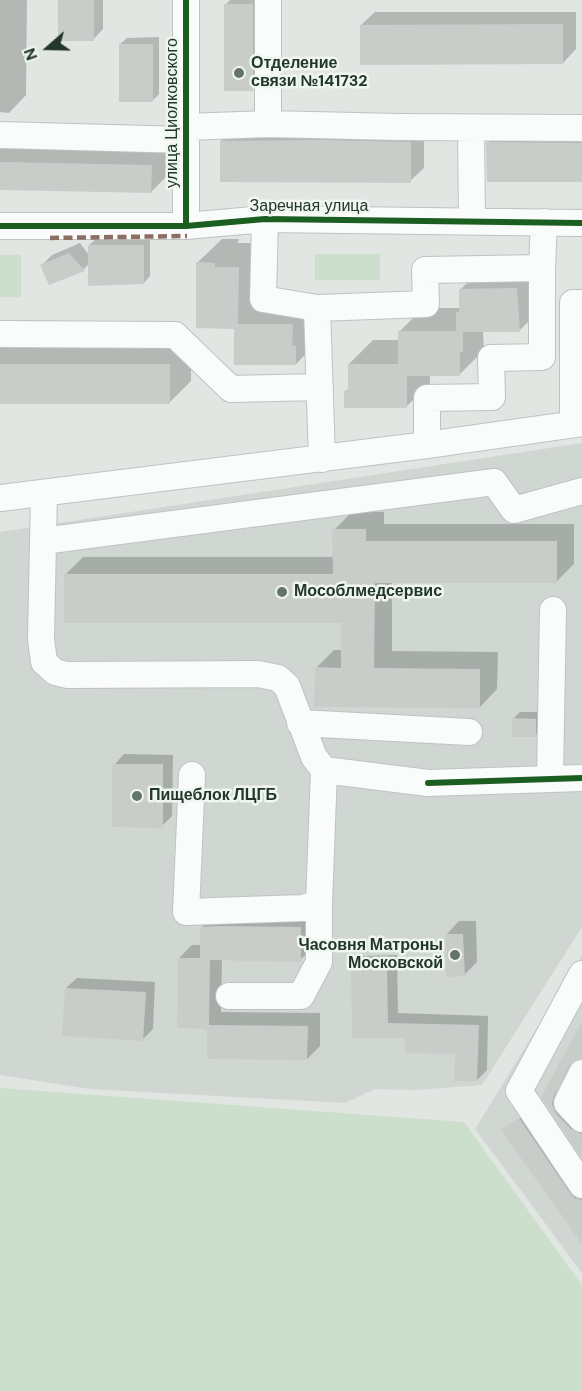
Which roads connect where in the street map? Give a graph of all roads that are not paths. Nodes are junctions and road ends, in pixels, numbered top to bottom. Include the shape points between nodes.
1 (186, 0) edge
2 (268, 0) edge
3 (268, 124) junction
4 (471, 128) junction
5 (582, 128) edge
6 (186, 134) junction
7 (0, 135) edge
8 (265, 219) junction
9 (472, 221) junction
10 (544, 222) junction
11 (582, 223) edge
12 (0, 226) edge
13 (186, 226) junction
14 (542, 268) junction
15 (542, 302) junction
16 (577, 303) edge
17 (317, 308) junction
18 (0, 334) edge
19 (320, 387) junction
20 (578, 424) edge
21 (427, 445) junction
22 (321, 459) junction
23 (582, 491) edge
24 (44, 493) junction
25 (0, 498) edge
26 (43, 541) junction
27 (552, 610) dead end
28 (300, 723) junction
29 (469, 732) dead end
30 (324, 770) junction
31 (192, 775) dead end
32 (550, 778) junction
33 (582, 778) edge
34 (319, 903) junction
35 (582, 974) edge
36 (229, 996) dead end
37 (582, 1073) edge
38 (582, 1119) edge
39 (582, 1185) edge

1 - 6 street, улица Циолковского
2 - 3 street
3 - 4 street
3 - 6 street
4 - 5 street
4 - 9 street
6 - 7 street
6 - 13 street, улица Циолковского
8 - 9 street, Заречная улица
8 - 13 street, Заречная улица
8 - 17 street via 263,299
9 - 10 street, Заречная улица
10 - 11 street, Заречная улица
10 - 14 street
12 - 13 street, Заречная улица
14 - 15 street
14 - 17 street via 425,270 426,304
15 - 16 street
15 - 21 street via 542,357 491,358 492,397 427,398
16 - 20 street
17 - 19 street
18 - 19 street via 176,335 231,389
19 - 22 street
20 - 21 street
21 - 22 street
22 - 24 street
23 - 26 street via 514,510 494,482
24 - 25 street
24 - 26 street
26 - 28 street via 41,639 47,667 67,675 248,674 278,678 287,686
27 - 32 street
28 - 29 street
28 - 30 street via 314,758
30 - 32 street via 428,783
30 - 34 street
31 - 34 street via 186,912 303,908
32 - 33 street
34 - 36 street via 320,962 301,996
35 - 39 street via 519,1090
37 - 38 street via 567,1103

